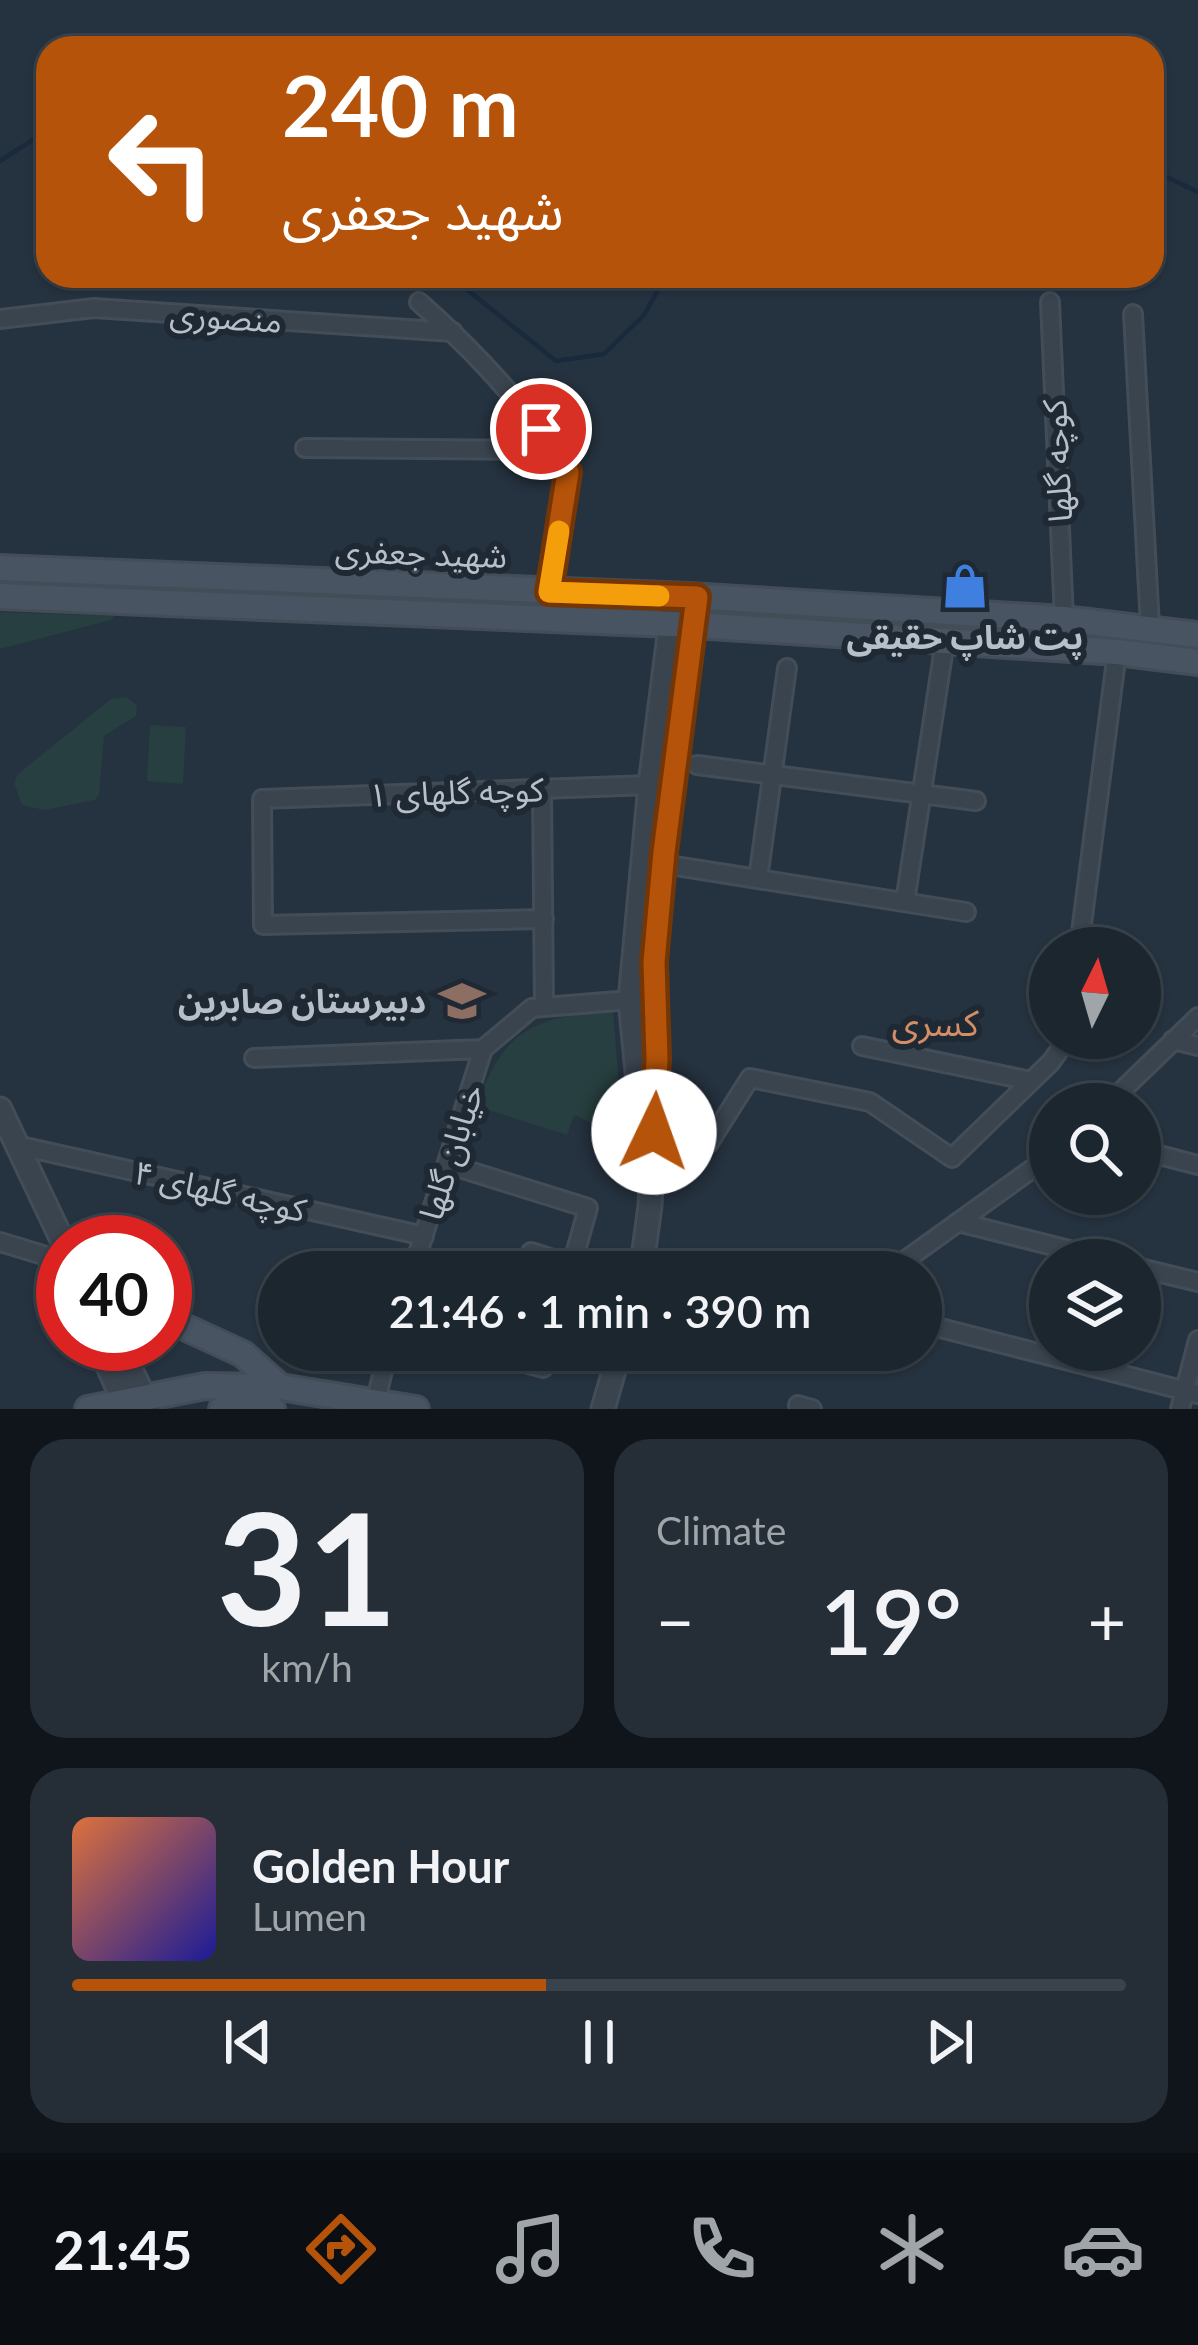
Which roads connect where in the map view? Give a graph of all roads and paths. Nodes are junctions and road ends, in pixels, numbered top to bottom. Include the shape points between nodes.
1 (419, 302) dead end
2 (1049, 302) dead end
3 (1133, 314) dead end
4 (0, 319) edge
5 (453, 332) junction
6 (304, 448) dead end
7 (555, 450) junction
8 (0, 568) edge
9 (549, 592) junction
10 (0, 596) edge
11 (686, 596) junction
12 (1064, 619) junction
13 (1150, 626) junction
14 (681, 635) junction
15 (1198, 635) edge
16 (945, 641) junction
17 (1117, 652) junction
18 (1198, 662) edge
19 (787, 668) dead end
20 (697, 764) dead end
21 (772, 774) junction
22 (650, 784) junction
23 (542, 788) junction
24 (921, 794) junction
25 (976, 801) dead end
26 (663, 864) junction
27 (758, 879) junction
28 (905, 902) junction
29 (966, 911) dead end
30 (544, 920) junction
31 (1082, 927) edge
32 (630, 1000) junction
33 (544, 1007) junction
34 (1198, 1017) edge
35 (1173, 1040) junction
36 (862, 1046) dead end
37 (1198, 1046) edge
38 (483, 1049) junction
39 (254, 1058) dead end
40 (1054, 1059) edge
41 (1031, 1081) junction
42 (1129, 1083) edge
43 (0, 1109) edge
44 (709, 1142) dead end
45 (16, 1145) junction
46 (1161, 1155) edge
47 (447, 1164) junction
48 (1198, 1165) edge
49 (1029, 1171) edge
50 (650, 1206) junction
51 (50, 1215) edge
52 (958, 1222) junction
53 (424, 1236) junction
54 (1029, 1240) edge
55 (0, 1242) edge
56 (419, 1251) edge
57 (576, 1251) edge
58 (644, 1251) edge
59 (918, 1251) edge
60 (36, 1253) edge
61 (1161, 1273) edge
62 (1198, 1282) edge
63 (942, 1329) edge
64 (192, 1330) edge
65 (1198, 1340) edge
66 (115, 1371) edge
67 (127, 1371) edge
68 (383, 1371) edge
69 (614, 1371) edge
70 (276, 1398) edge
71 (1188, 1398) edge
72 (376, 1400) junction
73 (136, 1404) edge
74 (88, 1409) edge
75 (222, 1409) edge
76 (416, 1409) edge
77 (603, 1409) edge

1 - 5 street
2 - 12 street, کوچه گلها
3 - 13 street
4 - 5 street, منصوری via 94,308
5 - 7 street
6 - 7 street
7 - 9 street via 568,472
8 - 9 main road, شهید جعفری
9 - 11 main road, شهید جعفری
10 - 14 main road, شهید جعفری
11 - 12 main road, شهید جعفری
11 - 14 street
12 - 13 main road, شهید جعفری
13 - 15 main road, شهید جعفری
14 - 16 main road, شهید جعفری
14 - 22 street
14 - 26 street
16 - 17 main road, شهید جعفری
16 - 24 street
17 - 18 main road, شهید جعفری
17 - 31 street
19 - 21 street
20 - 21 street
21 - 24 street
21 - 27 street
22 - 23 street, کوچه گلهای ۱
22 - 32 street
23 - 30 street
23 - 30 street, کوچه گلهای ۱ via 262,799 263,926
24 - 25 street
24 - 28 street
26 - 27 street
26 - 50 street
27 - 28 street
28 - 29 street
30 - 33 street
32 - 33 street, خیابان گلها
32 - 50 street
33 - 38 street, خیابان گلها
34 - 35 street
35 - 37 street
35 - 42 street
36 - 41 street
38 - 39 street
38 - 47 street, خیابان گلها
40 - 41 street
41 - 44 street via 952,1158 870,1102 751,1078
43 - 45 street
45 - 51 street
45 - 53 street, کوچه گلهای ۴
46 - 48 street
47 - 53 street, خیابان گلها
47 - 57 street via 588,1208
49 - 52 street
50 - 58 street
52 - 54 street
52 - 59 street
53 - 56 street, خیابان گلها
55 - 60 street
61 - 62 street
63 - 71 street
64 - 70 main road via 243,1354
65 - 71 street
66 - 73 street
67 - 73 street
68 - 72 street
69 - 77 street
70 - 72 main road
70 - 73 main road via 206,1385
70 - 75 main road
72 - 76 main road
73 - 74 main road

